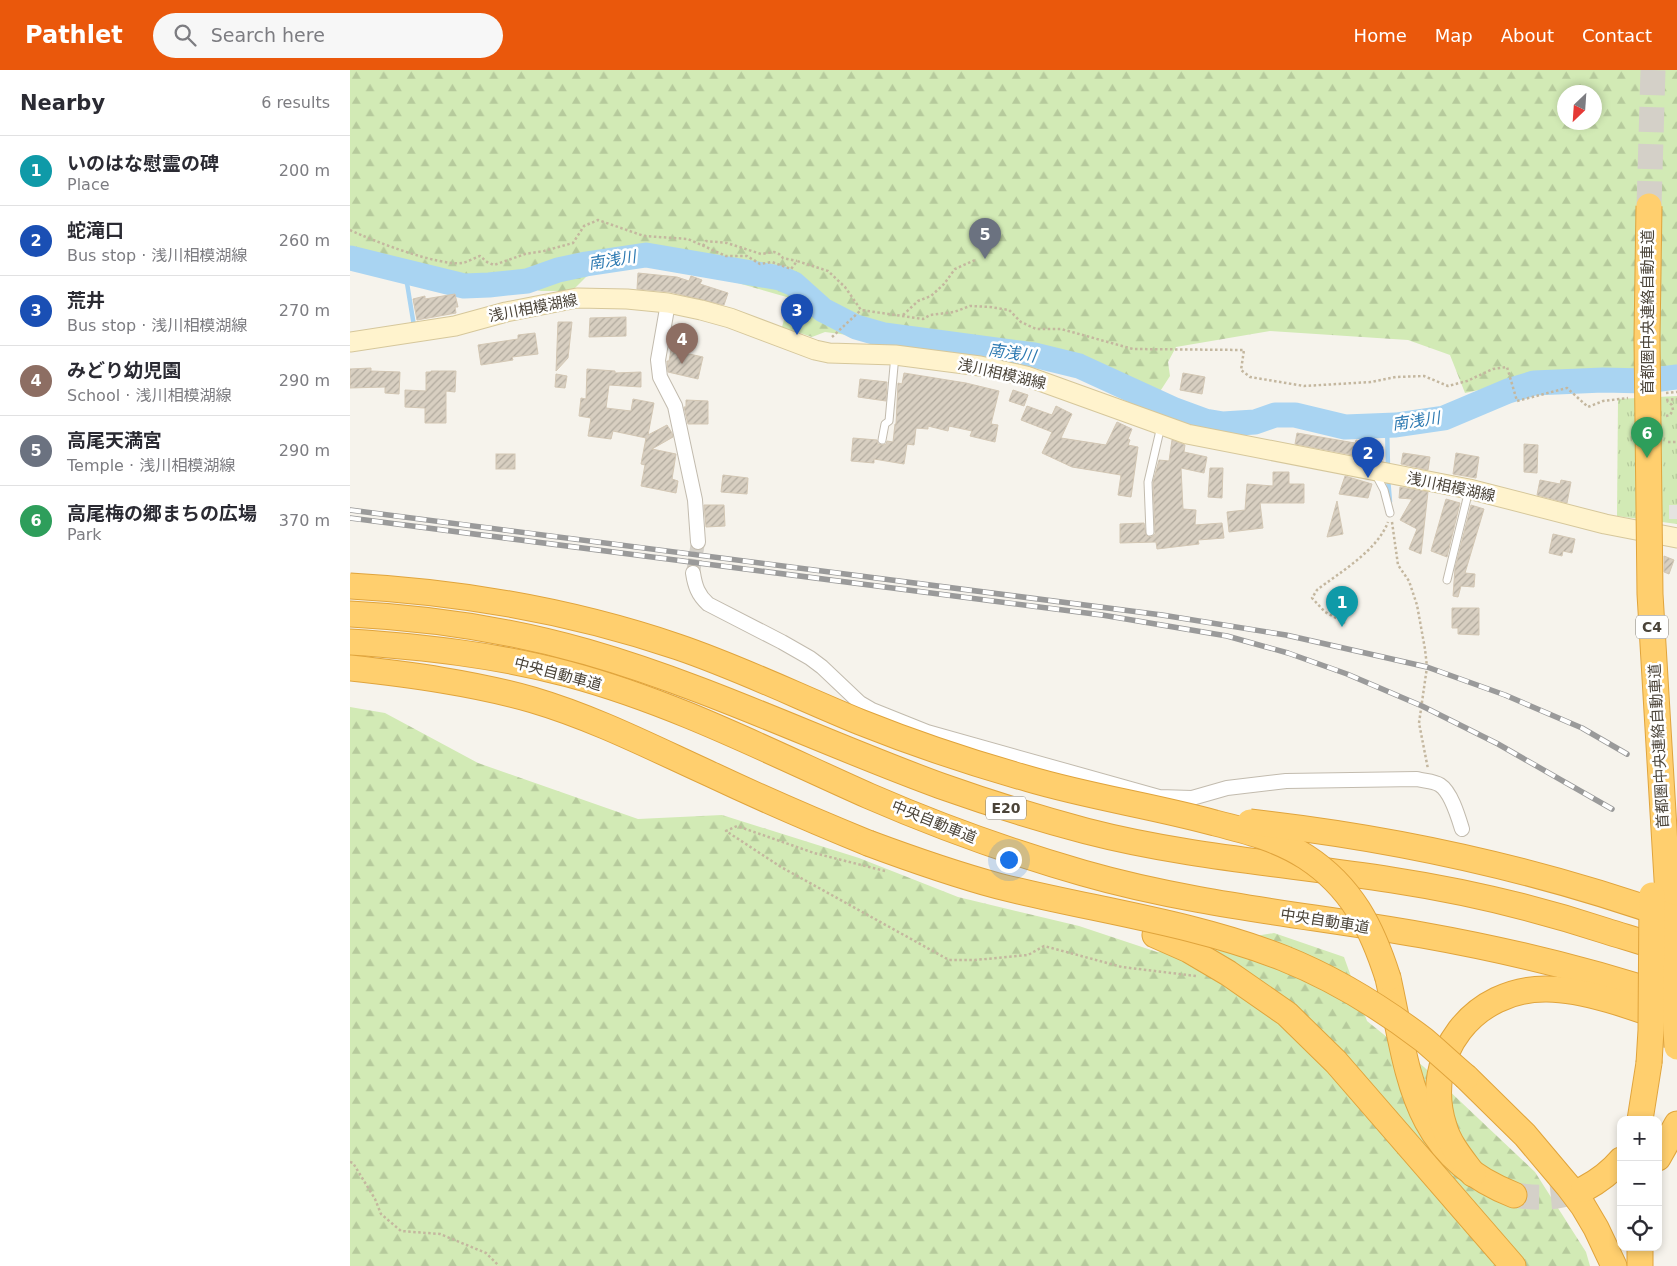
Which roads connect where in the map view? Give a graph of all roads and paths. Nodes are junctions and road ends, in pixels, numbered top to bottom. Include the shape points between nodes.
1 (1649, 206) tunnel mouth
2 (350, 230) edge
3 (703, 246) junction
4 (975, 260) dead end
5 (797, 261) junction
6 (668, 303) junction
7 (861, 310) junction
8 (903, 315) junction
9 (829, 341) dead end
10 (350, 342) edge
11 (895, 355) junction
12 (1677, 399) edge
13 (1614, 400) dead end
14 (1664, 400) dead end
15 (1161, 425) junction
16 (882, 440) dead end
17 (1666, 442) dead end
18 (1677, 442) edge
19 (1374, 471) junction
20 (1469, 489) junction
21 (1390, 514) junction
22 (1150, 532) dead end
23 (1677, 538) edge
24 (698, 542) tunnel mouth
25 (693, 573) tunnel mouth
26 (1447, 580) dead end
27 (350, 586) edge
28 (1650, 594) junction
29 (350, 614) edge
30 (1345, 623) dead end
31 (350, 642) edge
32 (350, 668) edge
33 (1430, 782) junction
34 (1188, 815) junction
35 (1462, 829) dead end
36 (938, 868) junction
37 (891, 873) dead end
38 (1677, 919) edge
39 (1677, 954) edge
40 (1197, 977) dead end
41 (1677, 999) edge
42 (1677, 1023) edge
43 (1677, 1047) edge
44 (1641, 1116) edge
45 (1677, 1124) edge
46 (1662, 1151) edge
47 (1620, 1161) edge
48 (350, 1162) edge
49 (1473, 1174) junction
50 (1584, 1189) tunnel mouth
51 (1514, 1195) tunnel mouth
52 (1640, 1251) edge
53 (499, 1266) edge
54 (1514, 1266) edge
55 (1614, 1266) edge
56 (1640, 1266) edge

1 - 28 highway, 首都圏中央連絡自動車道 / C4, bridge
2 - 3 path via 437,261 462,263 480,256 494,265 573,243 584,226 598,220 644,236 688,239
3 - 5 path via 706,241 727,243 761,254 774,252
3 - 5 path via 726,256 747,256 760,264 772,262 790,269
4 - 8 path via 955,269 931,296 918,301
5 - 7 path via 828,271 846,287
6 - 10 main road, 浅川相模湖線 via 578,298 455,326
6 - 11 main road, 浅川相模湖線 via 730,318 814,350
6 - 24 street via 658,360 660,377 675,406 695,500
7 - 8 path
7 - 9 path
8 - 13 path via 923,319 970,306 990,307 1009,310 1021,322 1036,329 1061,329 1133,349 1244,350 1241,370 1250,377 1304,386 1424,376 1448,386 1507,367 1517,401 1567,388 1588,407
11 - 15 main road, 浅川相模湖線 via 980,366 1026,376
11 - 16 lane via 889,421 885,424
12 - 14 path
15 - 19 main road, 浅川相模湖線 via 1187,434
15 - 22 lane via 1148,482
17 - 18 path
19 - 20 main road, 浅川相模湖線
19 - 21 lane via 1384,490
20 - 23 main road, 浅川相模湖線 via 1605,524
20 - 26 lane
21 - 30 path via 1383,532 1363,555 1317,590 1312,598 1325,612
21 - 33 path via 1398,566 1409,581 1418,605 1425,649 1427,667 1419,723
25 - 33 street via 695,586 708,604 810,658 872,710 927,732 1015,758 1159,797 1192,798 1227,788 1286,781 1416,779
27 - 34 highway, bridge via 473,598 590,620 698,654 885,732 955,756 1054,786
28 - 43 highway, 首都圏中央連絡自動車道 / C4, bridge
28 - 44 highway, bridge via 1652,964 1649,1063
29 - 39 highway, 中央自動車道 / E20 via 470,626 591,653 706,692 941,786 1088,831 1230,859 1394,880 1492,899
31 - 41 highway, 中央自動車道 / E20 via 489,656 569,674 708,723 871,797 974,838 1085,874 1190,898 1420,935 1526,956 1623,981
32 - 36 highway, bridge via 476,686 534,700 638,740 806,818
33 - 35 street via 1438,784 1447,793
34 - 38 highway, bridge via 1332,832 1429,850 1536,876
34 - 49 highway, bridge via 1283,844 1324,870 1356,904 1372,932 1388,978 1411,1081 1424,1117 1448,1154
36 - 54 highway, bridge via 986,886 1125,924 1188,950 1228,973 1287,1014 1336,1062
36 - 55 highway, bridge via 997,886 1205,932 1285,959 1336,984 1424,1040 1525,1135 1584,1206
37 - 40 path via 814,853 737,826 726,831 781,866 949,960 1028,955 1044,946 1122,967
42 - 49 highway via 1593,996 1560,990 1512,994 1480,1010 1451,1041 1438,1091 1444,1126
45 - 46 highway
47 - 50 highway via 1613,1170
48 - 53 path via 375,1199 381,1214 401,1231 440,1234 486,1253
49 - 51 highway via 1492,1187
52 - 56 highway

